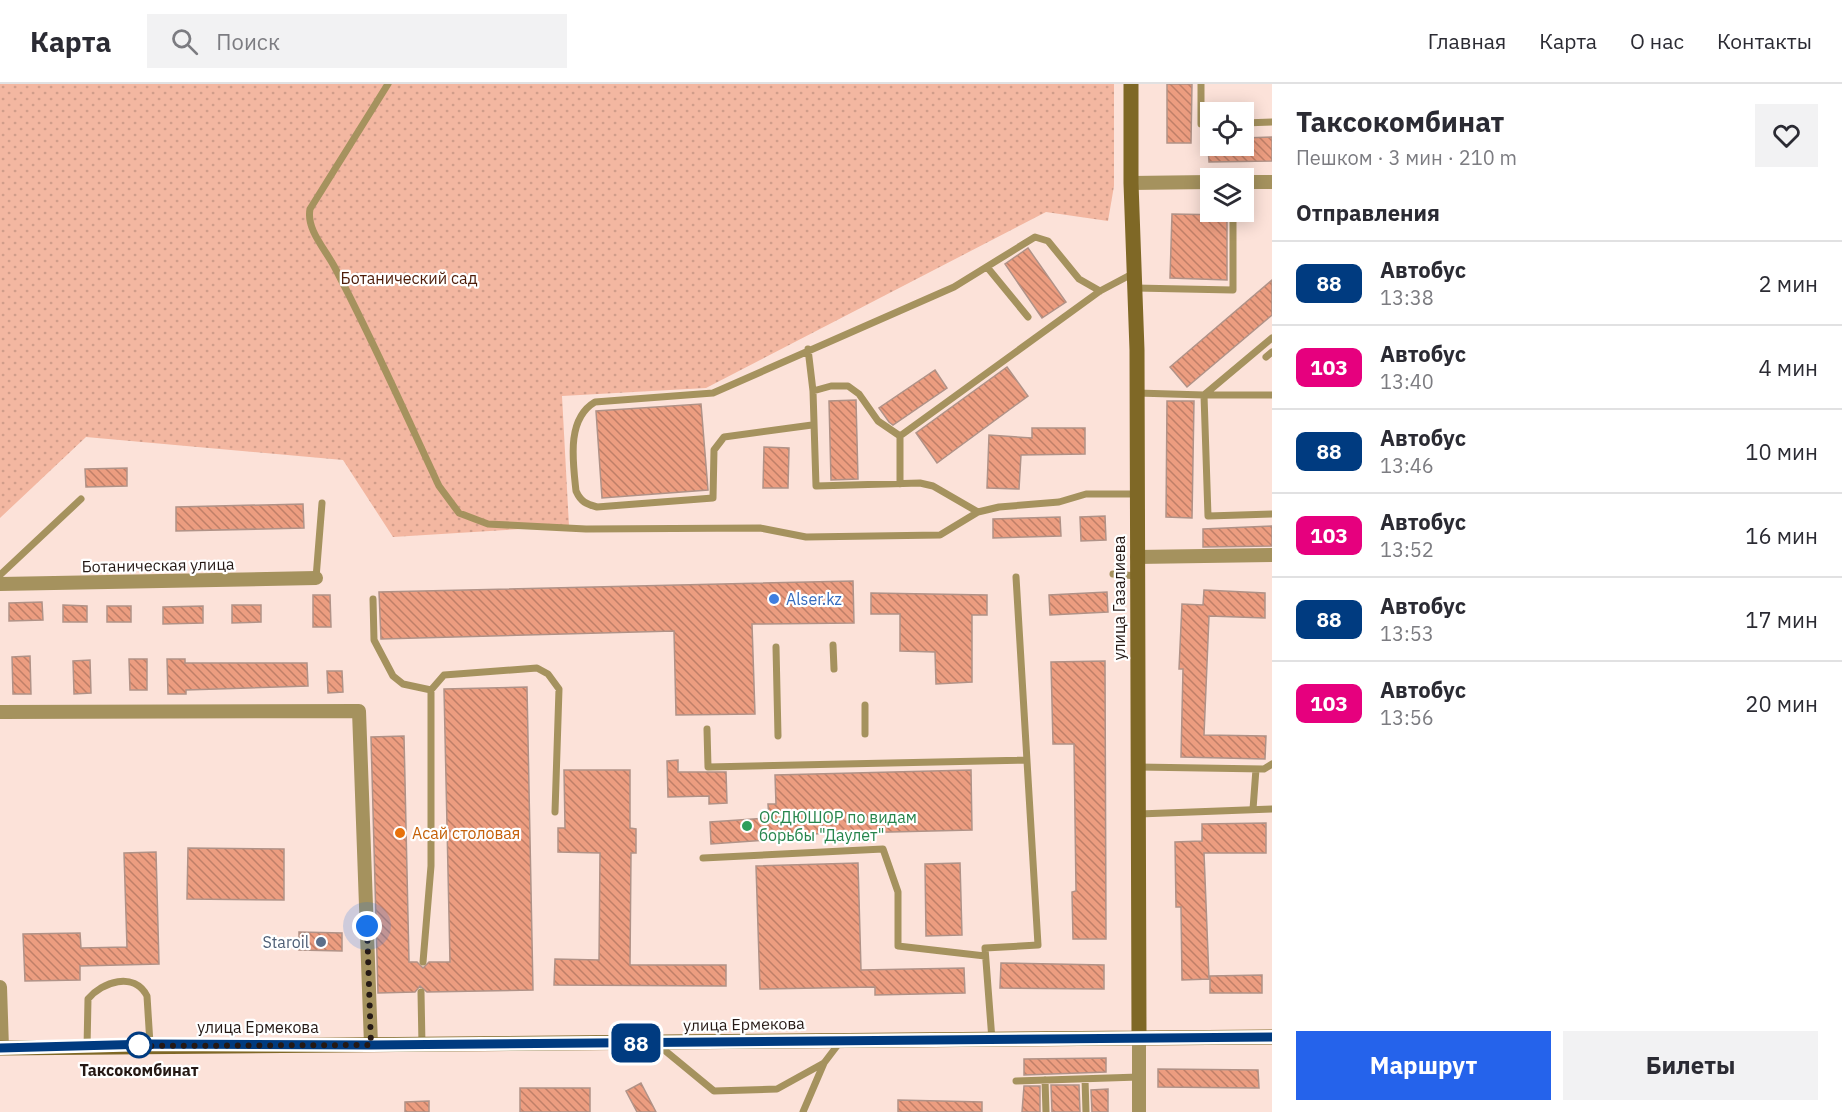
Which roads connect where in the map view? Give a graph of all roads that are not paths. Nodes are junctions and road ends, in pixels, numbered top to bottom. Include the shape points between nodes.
1 (388, 84) edge
2 (1131, 84) edge
3 (1201, 84) edge
4 (1201, 102) edge
5 (1272, 122) edge
6 (1254, 123) edge
7 (1200, 182) edge
8 (1254, 182) edge
9 (1272, 182) edge
10 (1131, 183) junction
11 (1233, 222) edge
12 (987, 267) junction
13 (1134, 280) junction
14 (1100, 291) junction
15 (1028, 317) dead end
16 (1272, 338) edge
17 (808, 349) junction
18 (813, 391) junction
19 (1137, 393) junction
20 (1272, 395) edge
21 (1204, 396) junction
22 (812, 424) junction
23 (900, 436) junction
24 (900, 484) junction
25 (1137, 494) junction
26 (81, 499) dead end
27 (322, 503) dead end
28 (978, 512) junction
29 (1272, 514) edge
30 (1272, 555) edge
31 (1137, 557) junction
32 (1272, 565) edge
33 (1113, 574) dead end
34 (0, 575) edge
35 (1137, 576) junction
36 (1016, 577) dead end
37 (316, 578) joint
38 (0, 584) edge
39 (373, 599) dead end
40 (833, 645) dead end
41 (776, 647) dead end
42 (834, 669) dead end
43 (431, 690) junction
44 (865, 705) dead end
45 (0, 712) edge
46 (707, 729) dead end
47 (865, 734) dead end
48 (778, 736) dead end
49 (1027, 760) junction
50 (1272, 764) edge
51 (1138, 767) junction
52 (1256, 769) junction
53 (1253, 809) junction
54 (1272, 809) edge
55 (555, 812) dead end
56 (1139, 814) junction
57 (703, 858) dead end
58 (985, 956) junction
59 (423, 962) dead end
60 (0, 987) edge
61 (421, 992) dead end
62 (1272, 1037) edge
63 (1138, 1038) junction
64 (992, 1040) junction
65 (842, 1041) junction
66 (655, 1043) junction
67 (150, 1044) junction
68 (371, 1045) junction
69 (422, 1045) junction
70 (1, 1048) edge
71 (87, 1048) junction
72 (824, 1063) junction
73 (1139, 1077) junction
74 (1085, 1079) junction
75 (1046, 1080) junction
76 (1016, 1081) dead end
77 (803, 1112) edge
78 (1046, 1112) edge
79 (1086, 1112) edge
80 (1139, 1112) edge

1 - 28 lane via 308,217 440,486 459,513 488,524 586,529 760,528 806,537 940,535
2 - 10 main road, улица Газалиева
3 - 4 lane
5 - 6 lane
7 - 10 street
8 - 9 street
10 - 13 main road, улица Газалиева
11 - 13 lane via 1233,290
12 - 14 lane via 1027,240 1042,237 1079,279
12 - 15 lane
12 - 17 lane via 954,287
13 - 14 lane
13 - 19 main road, улица Газалиева
14 - 23 lane
16 - 21 lane
17 - 18 lane
17 - 22 lane via 713,393 595,402 587,406 576,423 576,491 580,500 597,507 713,498 714,450 724,437
18 - 22 lane
18 - 23 lane via 848,386 859,394 878,421
19 - 21 lane
19 - 25 main road, улица Газалиева
20 - 21 lane
21 - 29 lane via 1208,516
22 - 24 lane via 816,486
23 - 24 lane
24 - 28 lane via 933,486
25 - 28 lane via 1086,494 1059,502
25 - 31 main road, улица Газалиева
26 - 34 lane
27 - 37 lane
30 - 31 street
30 - 32 lane
31 - 35 main road, улица Газалиева
33 - 35 lane
35 - 51 main road, улица Газалиева
36 - 49 lane
37 - 38 street, Ботаническая улица
39 - 43 lane via 374,640 393,676 403,684
40 - 42 lane
41 - 48 lane
43 - 55 lane via 444,675 537,668 548,674 558,689
43 - 59 lane via 431,866
44 - 47 lane
45 - 68 street via 359,711
46 - 49 lane via 708,767
49 - 58 lane via 1038,945 985,948
50 - 52 lane
51 - 52 lane
51 - 56 main road, улица Газалиева
52 - 53 lane
53 - 54 lane
53 - 56 lane
56 - 63 main road, улица Газалиева
57 - 58 lane via 883,849 898,892 898,946
58 - 64 lane
60 - 70 street
61 - 69 lane
62 - 63 main road, улица Ермекова
63 - 64 main road, улица Ермекова
63 - 73 street, улица Газалиева
64 - 65 main road, улица Ермекова
65 - 66 main road, улица Ермекова
65 - 72 lane
66 - 69 main road, улица Ермекова
66 - 72 lane via 714,1091 777,1089
67 - 68 main road, улица Ермекова
67 - 71 main road, улица Ермекова
67 - 71 lane via 147,996 144,989 124,980 105,984 88,999
68 - 69 main road, улица Ермекова
70 - 71 main road, улица Ермекова
72 - 77 lane
73 - 74 lane
73 - 80 street, улица Газалиева
74 - 75 lane
74 - 79 lane
75 - 76 lane
75 - 78 lane

